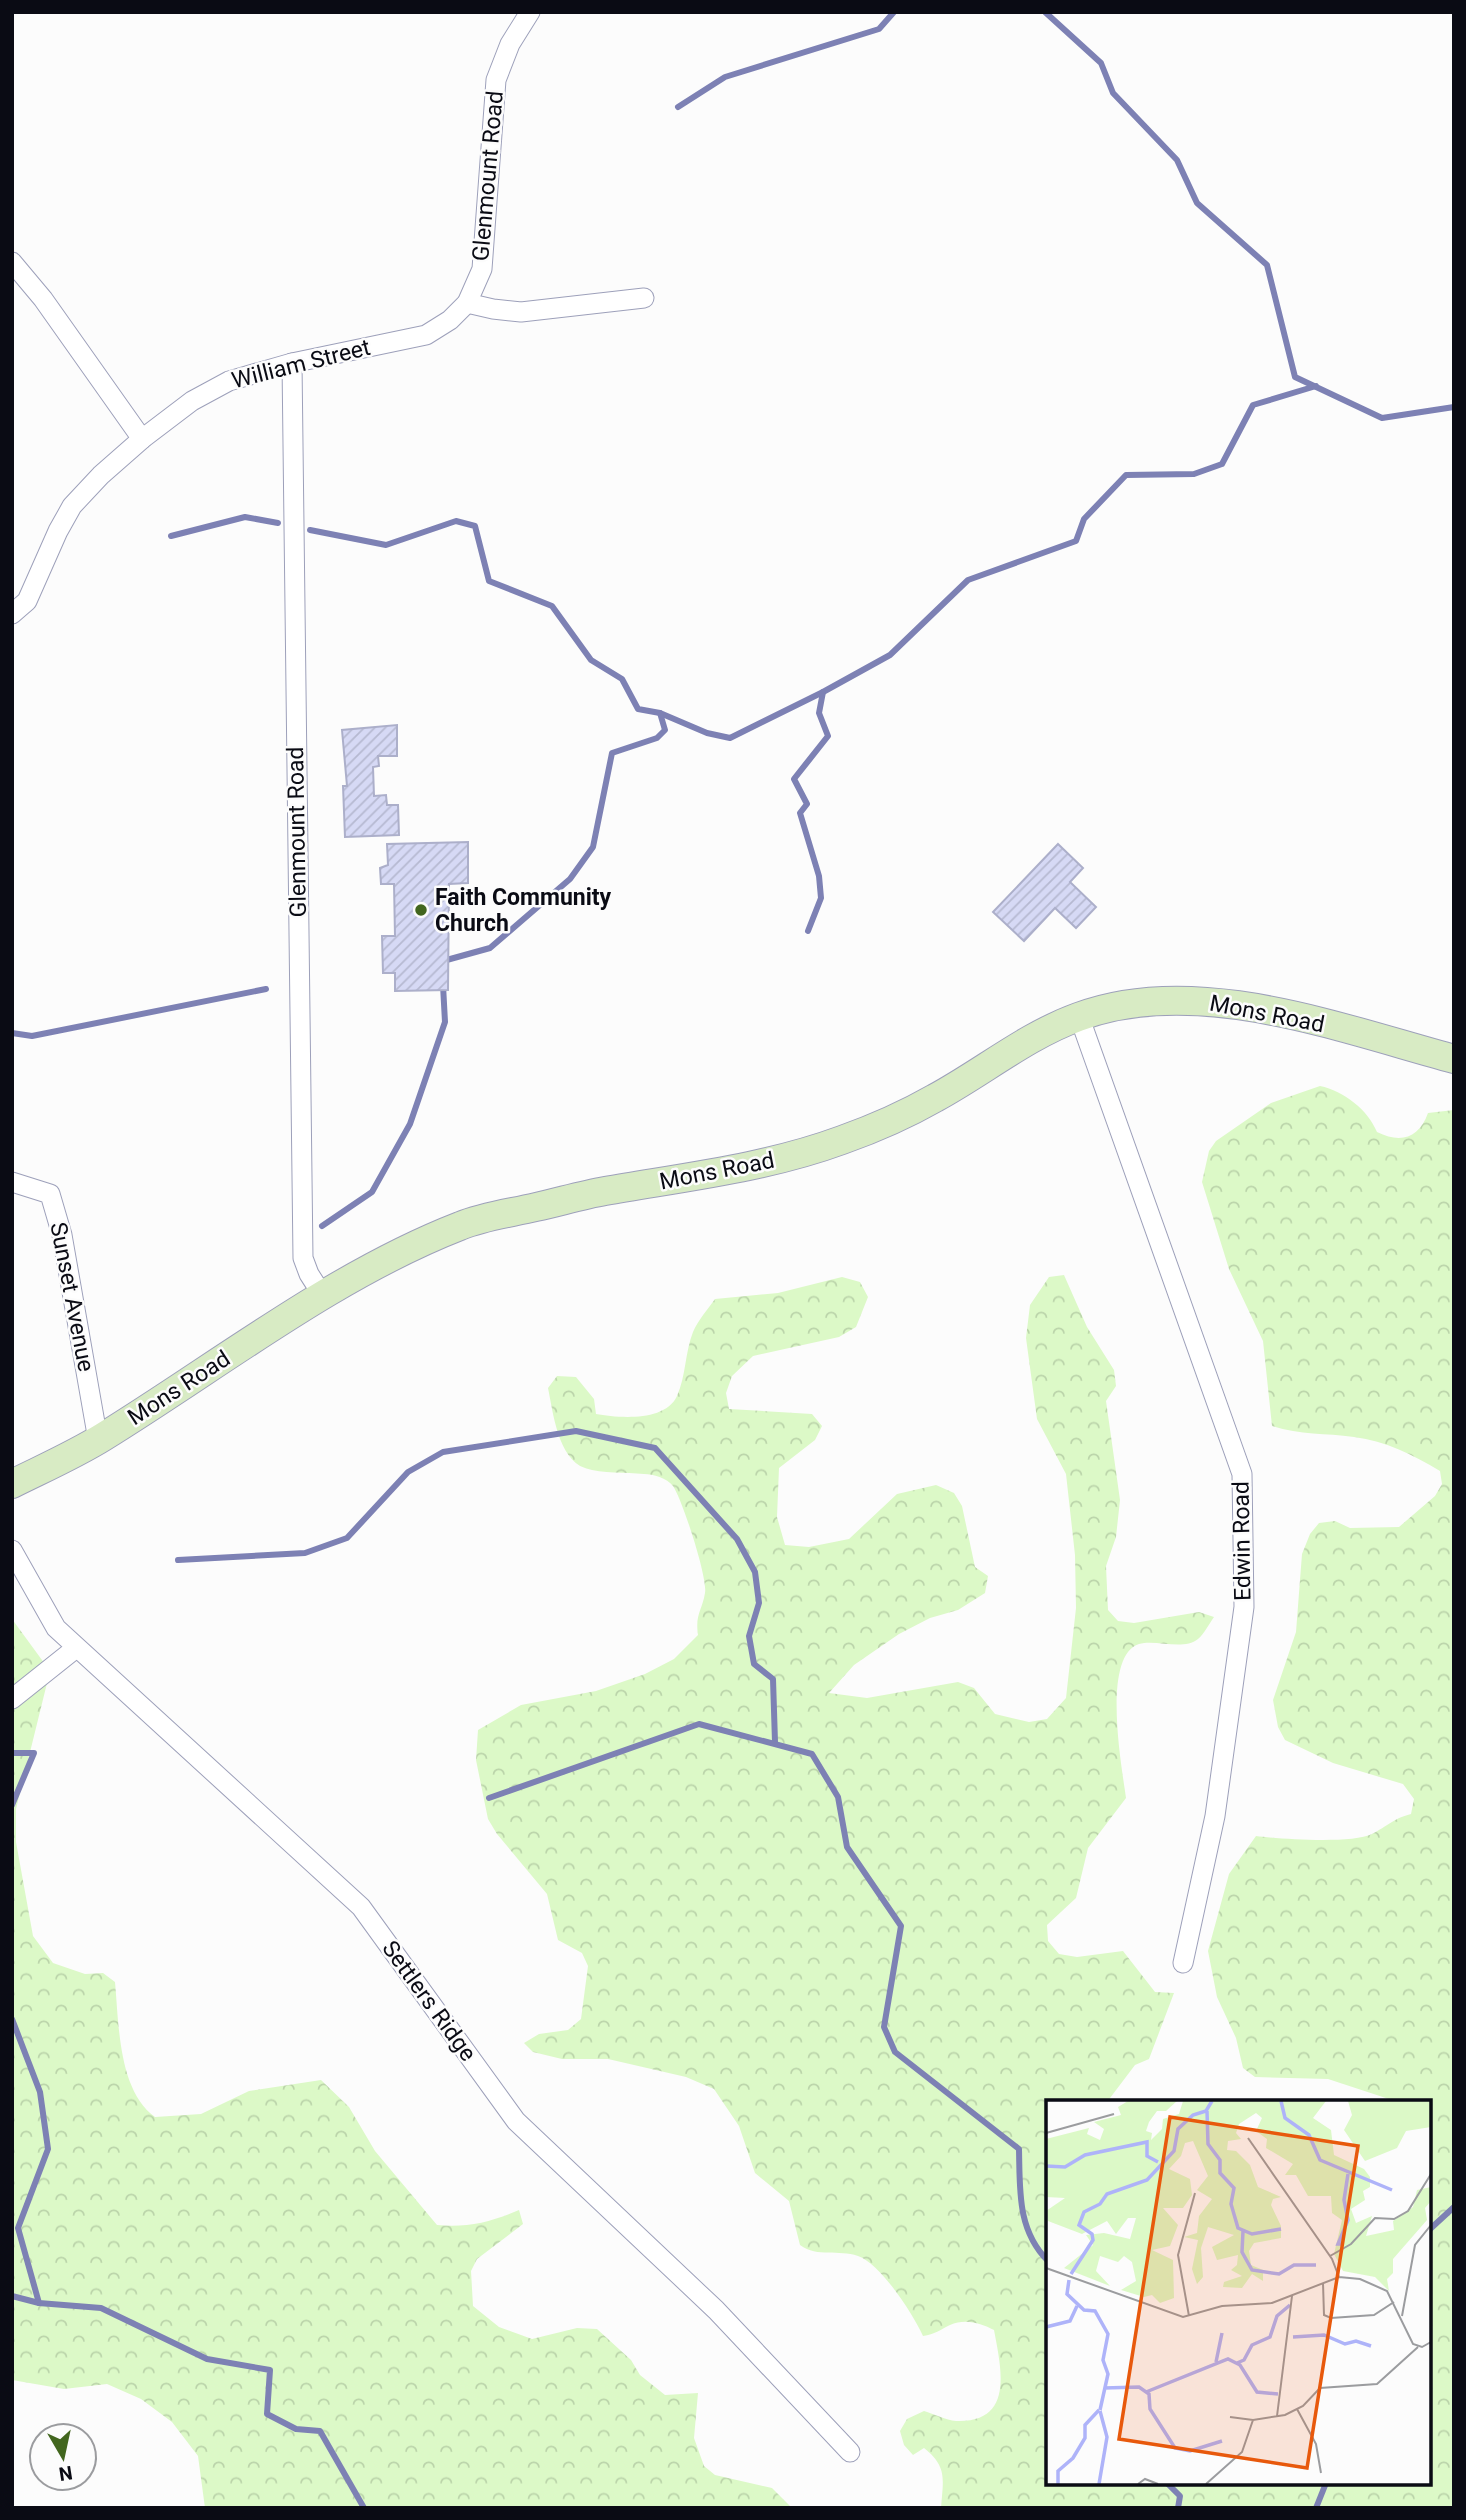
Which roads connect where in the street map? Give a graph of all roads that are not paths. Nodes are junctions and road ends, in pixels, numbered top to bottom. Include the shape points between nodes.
1 (530, 12) edge
2 (12, 262) edge
3 (644, 298) dead end
4 (467, 303) junction
5 (292, 363) junction
6 (142, 439) junction
7 (12, 614) edge
8 (1079, 1016) junction
9 (1454, 1059) edge
10 (12, 1182) edge
11 (323, 1296) junction
12 (98, 1440) junction
13 (12, 1484) edge
14 (12, 1550) edge
15 (76, 1647) junction
16 (12, 1699) edge
17 (1183, 1964) dead end
18 (850, 2452) dead end

1 - 4 street, Glenmount Road via 510,44 496,80 482,269
2 - 6 street
3 - 4 street via 521,312
4 - 5 street, William Street via 426,335
5 - 6 street, William Street via 229,381 192,401
5 - 11 street, Glenmount Road via 303,1258
6 - 7 street, William Street via 72,506 27,601
8 - 9 main road, Mons Road via 1172,1000 1220,1002 1294,1016
8 - 11 main road, Mons Road via 1020,1045 934,1099 843,1140 724,1172 601,1192 463,1224 393,1256
8 - 17 street, Edwin Road via 1242,1474 1244,1607 1215,1816
10 - 12 street, Sunset Avenue via 50,1194 62,1235
11 - 12 main road, Mons Road
12 - 13 main road, Mons Road
14 - 15 street, Settlers Ridge via 56,1628
15 - 16 street
15 - 18 street, Settlers Ridge via 361,1907 516,2121 716,2310

